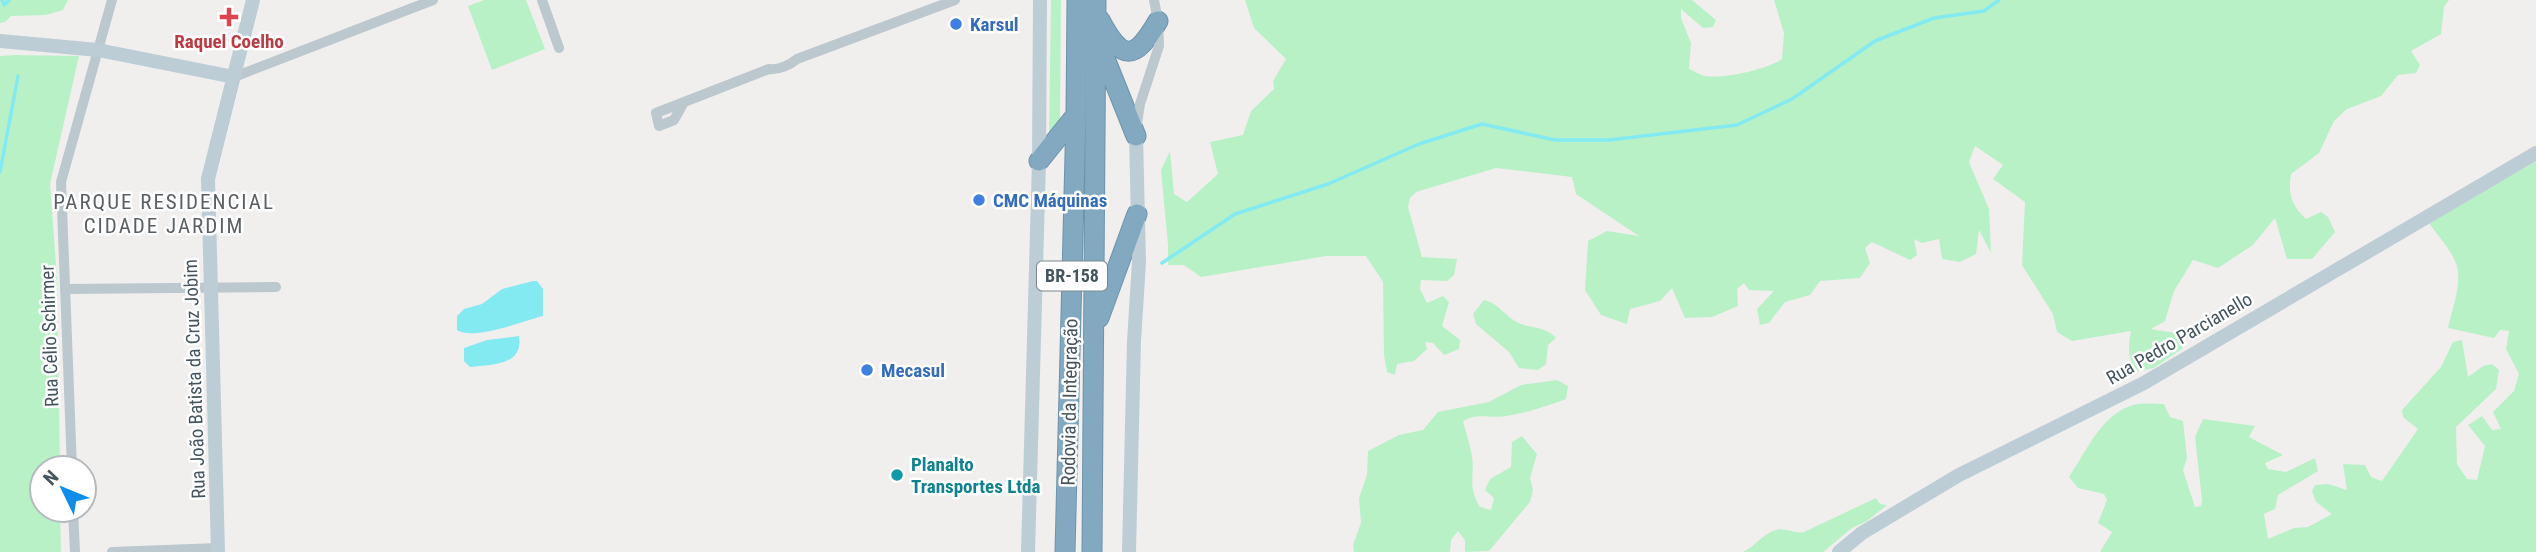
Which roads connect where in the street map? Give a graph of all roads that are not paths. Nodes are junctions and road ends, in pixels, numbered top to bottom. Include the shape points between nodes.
1 (112, 0) edge
2 (253, 0) edge
3 (433, 0) edge
4 (542, 0) edge
5 (955, 0) edge
6 (1040, 0) edge
7 (1077, 0) edge
8 (1154, 0) edge
9 (1096, 7) edge
10 (1158, 20) junction
11 (1096, 36) junction
12 (0, 41) edge
13 (559, 48) dead end
14 (98, 50) junction
15 (234, 77) junction
16 (684, 102) dead end
17 (1076, 115) junction
18 (1136, 136) junction
19 (2536, 153) edge
20 (1039, 161) junction
21 (1137, 214) junction
22 (211, 288) junction
23 (276, 288) dead end
24 (65, 289) junction
25 (1094, 332) junction
26 (71, 454) edge
27 (74, 524) edge
28 (218, 550) edge
29 (75, 552) edge
30 (112, 552) edge
31 (1028, 552) edge
32 (1065, 552) edge
33 (1092, 552) edge
34 (1129, 552) edge
35 (1839, 552) edge

1 - 14 street, Rua Célio Schirmer
2 - 15 street, Rua João Batista da Cruz Jobim
3 - 15 street
4 - 13 street
5 - 16 street via 775,63
6 - 20 street, BR-158
7 - 17 highway, Rodovia da Integração / BR-158
8 - 10 street, BR-158
9 - 10 highway, BR-158 via 1110,40 1122,51 1138,49
9 - 11 highway, Rodovia da Integração / BR-158
10 - 18 street, BR-158 via 1159,46 1140,104
11 - 18 highway, BR-158
11 - 25 highway, Rodovia da Integração / BR-158
12 - 14 street
14 - 15 street
14 - 24 street, Rua Célio Schirmer via 61,182
15 - 22 street, Rua João Batista da Cruz Jobim via 208,179
17 - 20 highway
17 - 32 highway, Rodovia da Integração / BR-158
18 - 21 street, BR-158
19 - 35 street, Rua Pedro Parcianello via 2144,383 1959,475 1862,533
20 - 31 street, BR-158
21 - 25 highway, BR-158
21 - 34 street, BR-158
22 - 23 street
22 - 24 street
22 - 28 street, Rua João Batista da Cruz Jobim
24 - 26 street, Rua Célio Schirmer
25 - 33 highway, Rodovia da Integração / BR-158
27 - 29 street
28 - 30 street

